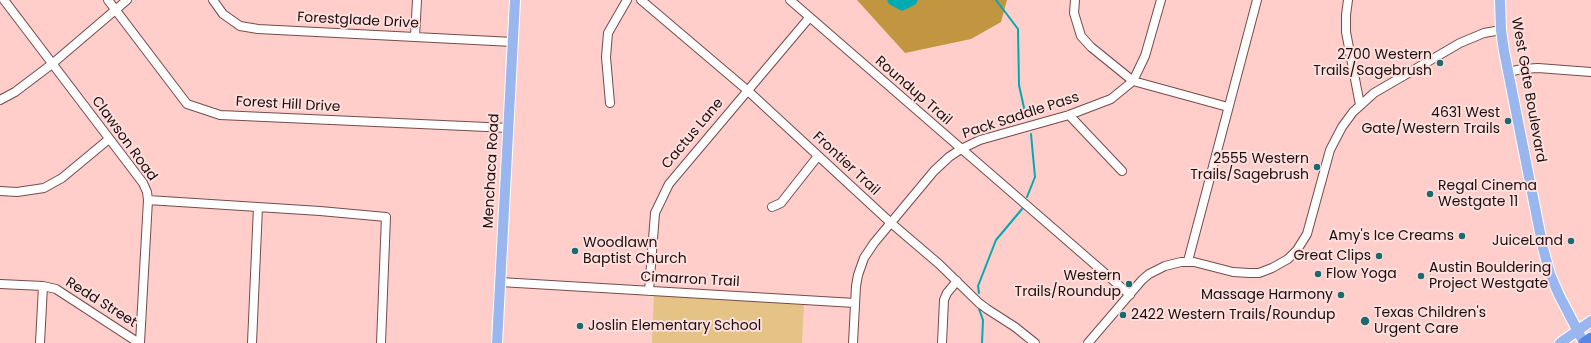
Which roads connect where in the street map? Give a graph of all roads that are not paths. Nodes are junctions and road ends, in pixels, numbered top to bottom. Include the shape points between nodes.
1 (4, 0) edge
2 (108, 0) edge
3 (127, 0) edge
4 (213, 0) edge
5 (416, 0) edge
6 (515, 0) edge
7 (627, 0) edge
8 (641, 0) edge
9 (790, 0) edge
10 (1075, 0) edge
11 (1161, 0) edge
12 (1257, 0) edge
13 (1348, 0) edge
14 (1500, 0) edge
15 (115, 9) junction
16 (809, 18) junction
17 (1501, 30) junction
18 (415, 37) junction
19 (512, 42) junction
20 (52, 64) junction
21 (1508, 72) junction
22 (1591, 72) edge
23 (1133, 81) junction
24 (747, 90) junction
25 (0, 100) edge
26 (610, 103) dead end
27 (1360, 105) junction
28 (1228, 107) junction
29 (1069, 115) junction
30 (508, 128) junction
31 (109, 139) junction
32 (961, 149) junction
33 (818, 156) junction
34 (1122, 171) dead end
35 (0, 191) edge
36 (148, 200) junction
37 (258, 207) junction
38 (772, 207) dead end
39 (891, 223) junction
40 (1188, 261) junction
41 (957, 281) junction
42 (500, 282) junction
43 (0, 284) edge
44 (43, 286) junction
45 (649, 291) junction
46 (1130, 295) junction
47 (855, 303) junction
48 (1591, 321) edge
49 (1577, 330) junction
50 (1591, 338) edge
51 (40, 343) edge
52 (139, 343) edge
53 (252, 343) edge
54 (381, 343) edge
55 (497, 343) edge
56 (853, 343) edge
57 (942, 343) edge
58 (1035, 343) edge
59 (1088, 343) edge
60 (1560, 343) edge
61 (1584, 343) edge

1 - 20 street, Clawson Road
2 - 15 street, Forest Hill Drive
3 - 15 street
4 - 18 street, Forestglade Drive via 223,14 240,26
5 - 18 street
6 - 19 main road, Menchaca Road
7 - 26 street via 608,33 606,57
8 - 24 street, Frontier Trail
9 - 16 street, Roundup Trail
10 - 23 street via 1074,13 1081,36
11 - 23 street, Pack Saddle Pass via 1145,56
12 - 28 street
13 - 27 street via 1346,32
14 - 17 main road, West Gate Boulevard
15 - 20 street
15 - 30 street, Forest Hill Drive via 187,104 220,115
16 - 24 street, Cactus Lane
16 - 32 street, Roundup Trail
17 - 21 main road, West Gate Boulevard
17 - 27 street via 1460,42 1379,90
18 - 19 street, Forestglade Drive
19 - 30 main road, Menchaca Road
20 - 25 street via 16,92
20 - 31 street, Clawson Road
21 - 22 street via 1538,68
21 - 49 main road, West Gate Boulevard via 1545,256 1559,295
23 - 28 street
23 - 29 street, Pack Saddle Pass via 1111,99
24 - 33 street, Frontier Trail
24 - 45 street, Cactus Lane via 669,184 655,213
27 - 40 street via 1344,123 1333,143 1307,234 1288,259 1278,266 1249,274
28 - 40 street
29 - 32 street, Pack Saddle Pass via 980,140
29 - 34 street
30 - 42 main road, Menchaca Road
31 - 35 street via 62,178 44,188 17,192
31 - 36 street, Clawson Road via 143,184
32 - 39 street, Pack Saddle Pass via 934,171
32 - 46 street, Roundup Trail
33 - 38 street via 781,204
33 - 39 street, Frontier Trail
36 - 37 street
36 - 52 street, Clawson Road
37 - 53 street
37 - 54 street via 386,217
39 - 41 street, Frontier Trail
39 - 47 street, Pack Saddle Pass via 862,262
40 - 46 street via 1157,269 1142,280
41 - 57 street via 944,300
41 - 58 street, Frontier Trail via 987,309
42 - 45 street, Cimarron Trail
42 - 55 main road, Menchaca Road
43 - 44 street, Redd Street
44 - 51 street
44 - 52 street, Redd Street via 56,290
45 - 47 street, Cimarron Trail
46 - 59 street
47 - 56 street, Pack Saddle Pass
48 - 49 main road
49 - 60 main road
49 - 61 main road, West Gate Boulevard
50 - 61 highway

